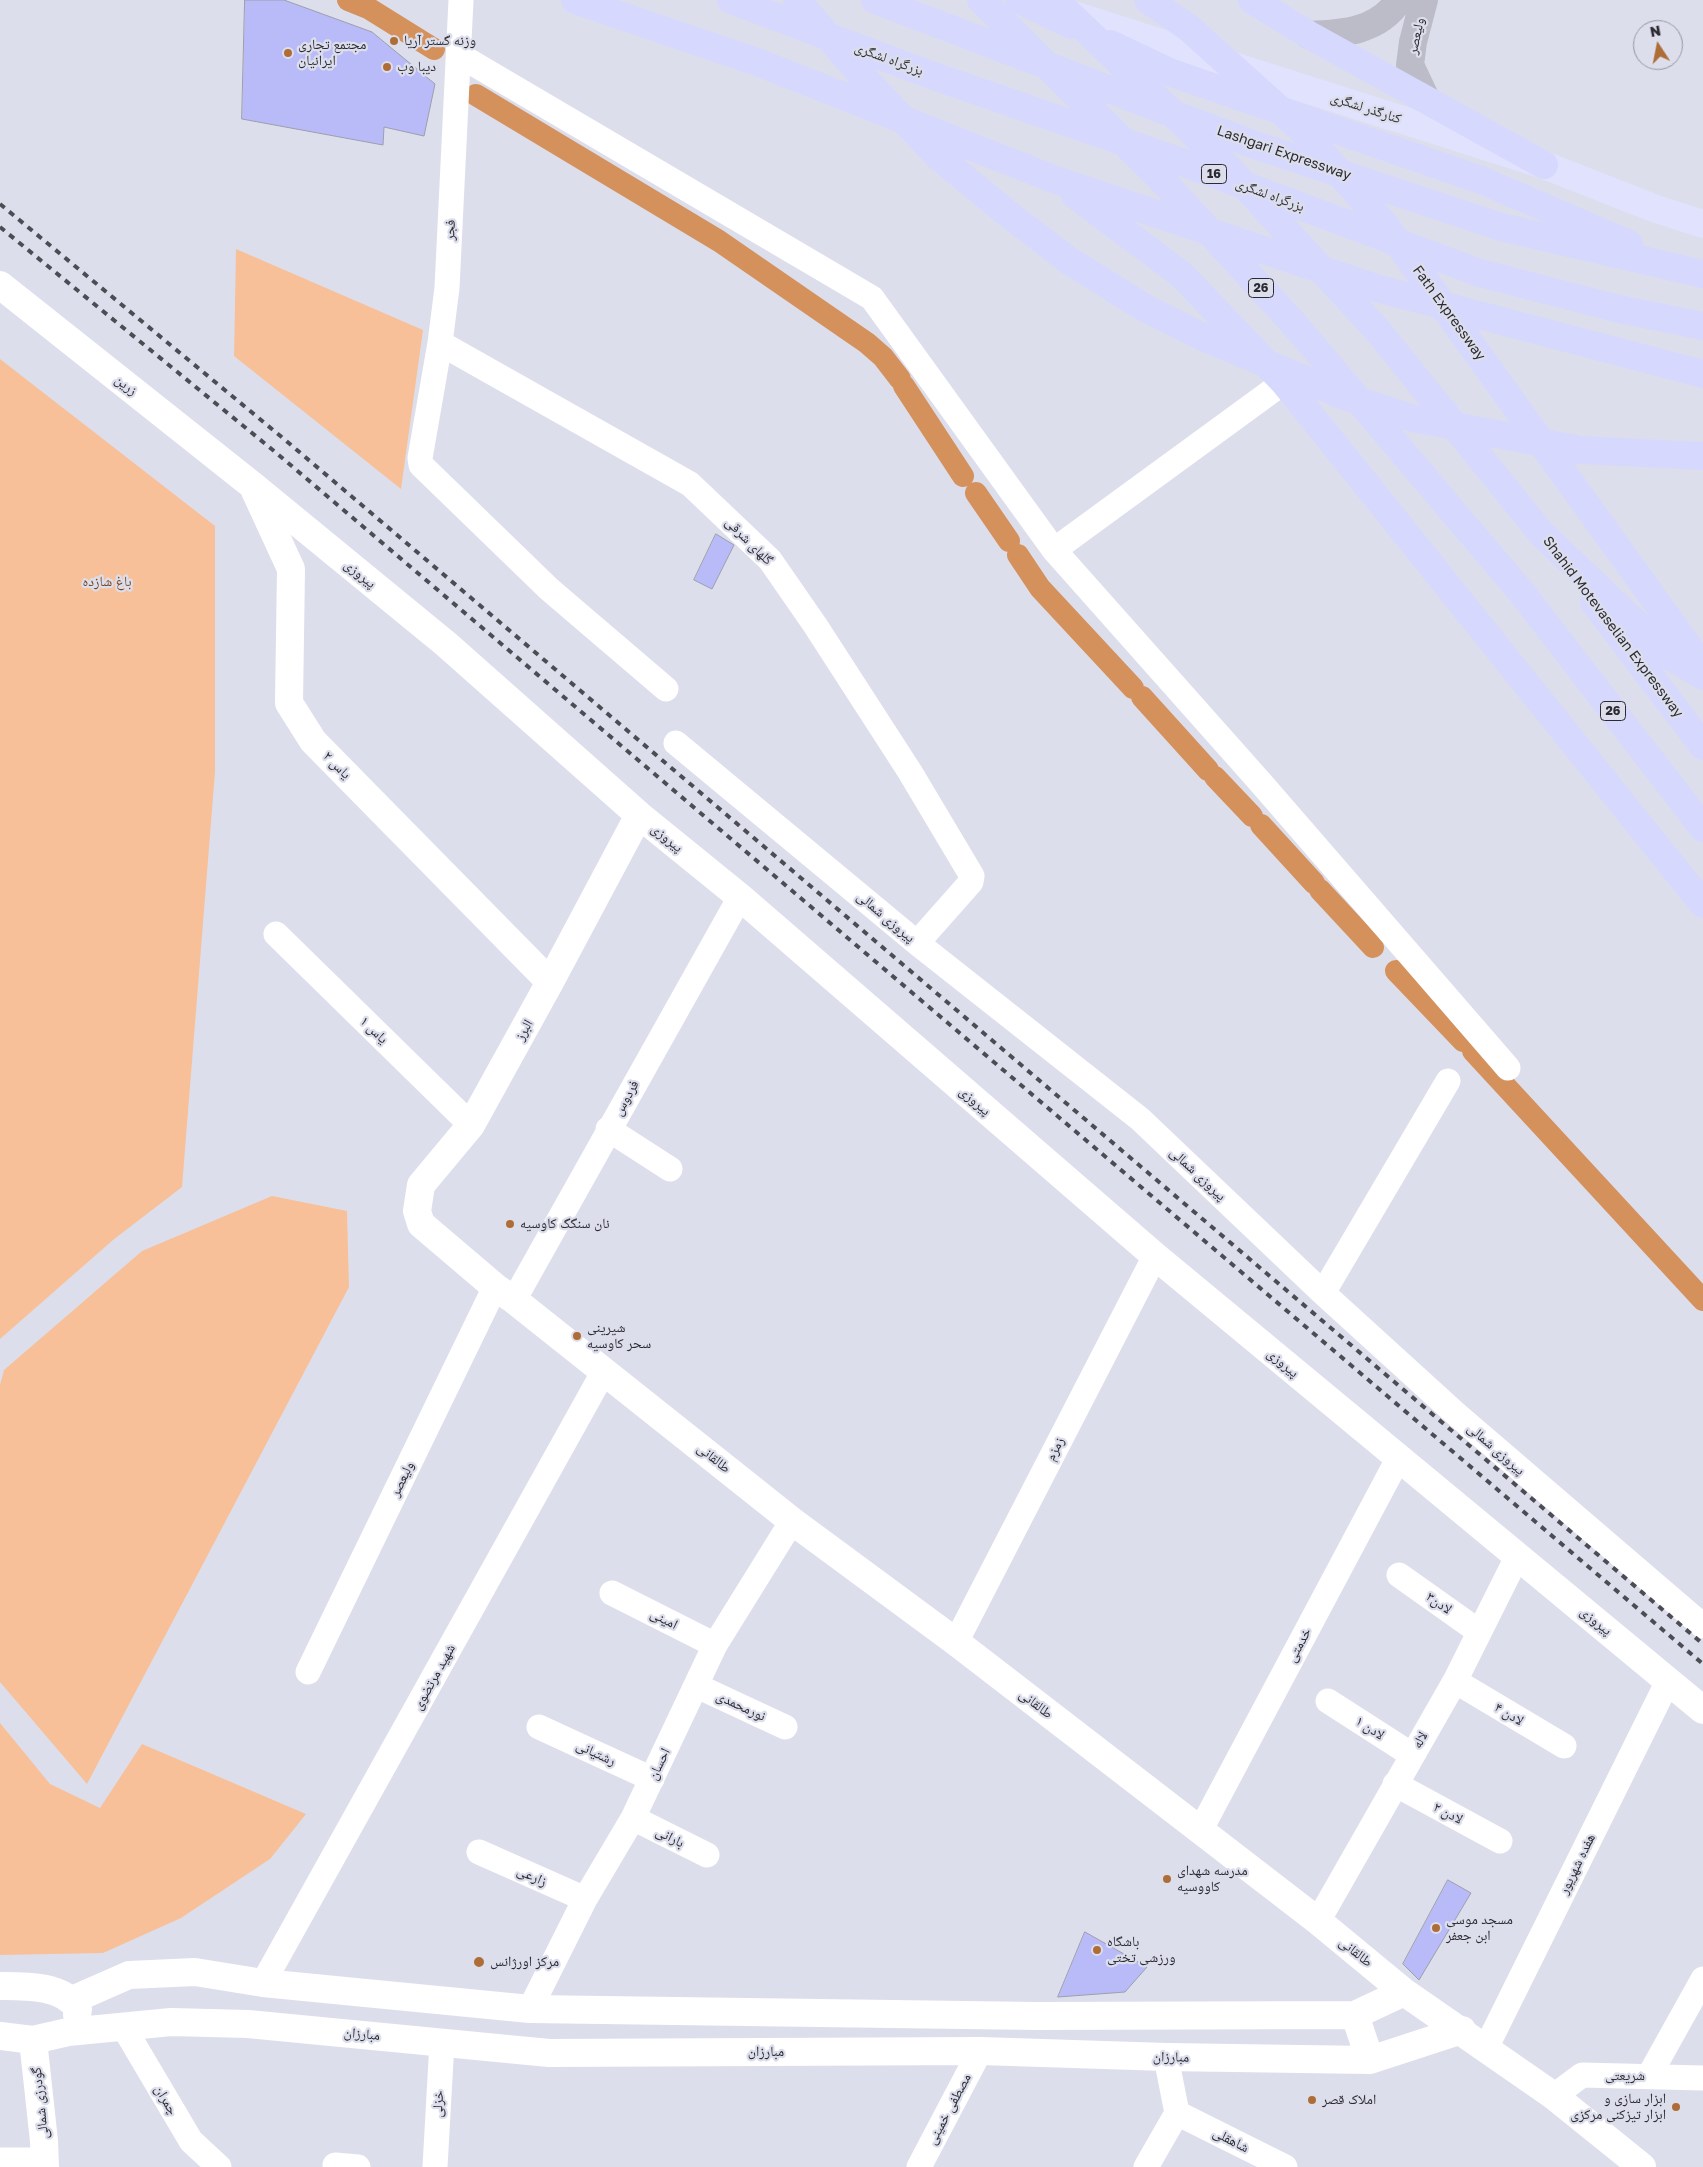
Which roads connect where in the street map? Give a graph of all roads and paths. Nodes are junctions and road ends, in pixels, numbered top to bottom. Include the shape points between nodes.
1 (461, 0) edge
2 (574, 0) edge
3 (731, 0) edge
4 (796, 0) edge
5 (875, 0) edge
6 (982, 0) edge
7 (1019, 0) edge
8 (1026, 0) edge
9 (1055, 0) edge
10 (1148, 0) edge
11 (1252, 0) edge
12 (1399, 0) edge
13 (1424, 0) edge
14 (1309, 35) junction
15 (459, 55) junction
16 (1426, 99) junction
17 (1544, 164) junction
18 (1056, 180) junction
19 (1703, 224) edge
20 (1701, 274) edge
21 (0, 286) edge
22 (1703, 326) edge
23 (440, 344) junction
24 (1703, 374) edge
25 (1284, 382) junction
26 (1703, 456) edge
27 (252, 485) junction
28 (1541, 533) junction
29 (1054, 550) junction
30 (1703, 668) edge
31 (1703, 676) edge
32 (666, 689) dead end
33 (676, 743) dead end
34 (1703, 746) edge
35 (639, 814) junction
36 (1703, 828) edge
37 (740, 897) junction
38 (1703, 904) edge
39 (276, 934) dead end
40 (918, 943) junction
41 (550, 982) junction
42 (1508, 1068) dead end
43 (1448, 1081) dead end
44 (472, 1125) junction
45 (608, 1129) junction
46 (670, 1169) dead end
47 (434, 1235) joint
48 (1155, 1256) junction
49 (1324, 1292) junction
50 (505, 1293) junction
51 (604, 1371) junction
52 (1398, 1459) junction
53 (792, 1521) junction
54 (1517, 1557) junction
55 (1399, 1575) dead end
56 (612, 1593) dead end
57 (1703, 1626) edge
58 (1478, 1631) junction
59 (956, 1642) junction
60 (715, 1645) junction
61 (308, 1672) dead end
62 (1455, 1681) junction
63 (1668, 1681) junction
64 (697, 1686) junction
65 (1328, 1701) dead end
66 (1703, 1710) edge
67 (540, 1727) dead end
68 (785, 1727) dead end
69 (1564, 1746) dead end
70 (1412, 1755) junction
71 (652, 1779) junction
72 (1395, 1784) junction
73 (633, 1818) junction
74 (1200, 1831) junction
75 (1500, 1841) dead end
76 (479, 1852) dead end
77 (706, 1856) dead end
78 (586, 1900) junction
79 (1318, 1921) junction
80 (1703, 1979) edge
81 (263, 1983) junction
82 (0, 1986) edge
83 (1404, 1992) junction
84 (72, 2000) junction
85 (530, 2009) junction
86 (1355, 2015) junction
87 (123, 2026) junction
88 (1462, 2030) junction
89 (68, 2032) junction
90 (0, 2036) edge
91 (33, 2040) junction
92 (442, 2042) junction
93 (1486, 2048) junction
94 (526, 2050) junction
95 (980, 2051) junction
96 (1166, 2057) junction
97 (1370, 2060) junction
98 (1649, 2076) junction
99 (1703, 2078) edge
100 (1554, 2096) junction
101 (1177, 2113) junction
102 (0, 2160) edge
103 (45, 2163) edge
104 (219, 2167) edge
105 (435, 2167) edge
106 (919, 2167) edge
107 (1146, 2167) edge
108 (1285, 2167) edge
109 (1642, 2167) edge

1 - 15 street, فجر
2 - 18 highway via 757,62
3 - 22 highway, بزرگراه لشگری / 16 via 1480,273 1619,309
4 - 26 highway via 939,157 1068,260 1145,308 1205,338 1347,397 1412,418 1581,450
5 - 20 highway, Lashgari Expressway via 1255,145 1472,217
6 - 36 highway, 26 via 1162,180 1294,324 1522,593
7 - 20 highway via 1170,72 1481,180
8 - 17 main road, کنارگذر لشگری
9 - 28 highway via 1222,161 1378,331
10 - 30 highway, Fath Expressway via 1189,28 1302,128 1385,225
11 - 14 highway
12 - 14 main road, ولیعصر via 1394,8 1367,28 1342,34
13 - 16 main road, ولیعصر via 1410,65
14 - 16 highway
15 - 23 street, فجر via 447,288
15 - 29 street via 872,298
16 - 17 highway
17 - 19 main road, کنارگذر لشگری via 1656,209
18 - 24 highway via 1376,288
18 - 25 highway via 1182,275
21 - 27 street, زرین
23 - 32 street, فجر via 420,458 424,470 549,589
23 - 40 street, گلهای شرقی via 690,484 770,560 910,772 972,876 971,882
25 - 29 street
25 - 38 highway
27 - 35 street, پیروزی via 446,644
27 - 41 street, یاس ۲ via 291,569 289,703 313,741
28 - 31 highway via 1672,658
28 - 34 highway, Shahid Motevaselian Expressway
29 - 42 street
33 - 40 street, پیروزی شمالی
35 - 37 street, پیروزی
35 - 41 street, البرز
37 - 45 street, فردوس
37 - 48 street, پیروزی
39 - 44 street, یاس ۱
40 - 49 street, پیروزی شمالی via 1140,1119
41 - 44 street, البرز
43 - 49 street
44 - 47 street, البرز via 421,1185 417,1211 421,1224
45 - 46 street
45 - 50 street, فردوس
47 - 50 street, طالقانی
48 - 52 street, پیروزی
48 - 59 street, زمزم
49 - 57 street, پیروزی شمالی via 1456,1414
50 - 51 street, طالقانی
50 - 61 street, ولیعصر
51 - 53 street, طالقانی
51 - 81 street, شهید مرتضوی
52 - 54 street, پیروزی
52 - 74 street, خدمتی
53 - 59 street, طالقانی
53 - 60 street, احسان
54 - 58 street, لاله
54 - 63 street, پیروزی
55 - 58 street, لادن۳
56 - 60 street, امینی
58 - 62 street, لاله
59 - 74 street, طالقانی
60 - 64 street, احسان
62 - 69 street, لادن ۴
62 - 70 street, لاله
63 - 66 street, پیروزی
63 - 93 street, هفده شهریور
64 - 68 street, نورمحمدی
64 - 71 street, احسان
65 - 70 street, لادن ۱
67 - 71 street, رشتیانی
70 - 72 street, لاله
71 - 73 street, احسان
72 - 75 street, لادن ۲
72 - 79 street, لاله
73 - 77 street, بارانی
73 - 78 street, احسان
74 - 79 street, طالقانی
76 - 78 street, زارعی
78 - 85 street, احسان
79 - 83 street, طالقانی
80 - 98 street
81 - 84 street via 195,1972 129,1975
81 - 85 street
82 - 84 street via 54,1991
83 - 86 street
83 - 88 street, طالقانی
84 - 89 street via 78,2009
85 - 86 street via 1037,2016
85 - 94 street
86 - 97 street
87 - 89 street, مبارزان
87 - 92 street, مبارزان via 171,2022 248,2024
87 - 104 street, چمران via 191,2141
88 - 93 street, طالقانی
88 - 97 street, مبارزان
89 - 91 street, مبارزان
90 - 91 street, مبارزان
91 - 103 street, گودرزی شمالی
92 - 94 street, مبارزان
92 - 105 street, خزلی
93 - 100 street, طالقانی
94 - 95 street, مبارزان via 549,2053
95 - 96 street, مبارزان
95 - 106 street, مصطفی خمینی
96 - 97 street, مبارزان
96 - 101 street
98 - 99 street, شریعتی
98 - 100 street, شریعتی via 1582,2076
100 - 109 street, طالقانی
101 - 107 street
101 - 108 street, شاهقلی
102 - 103 street

